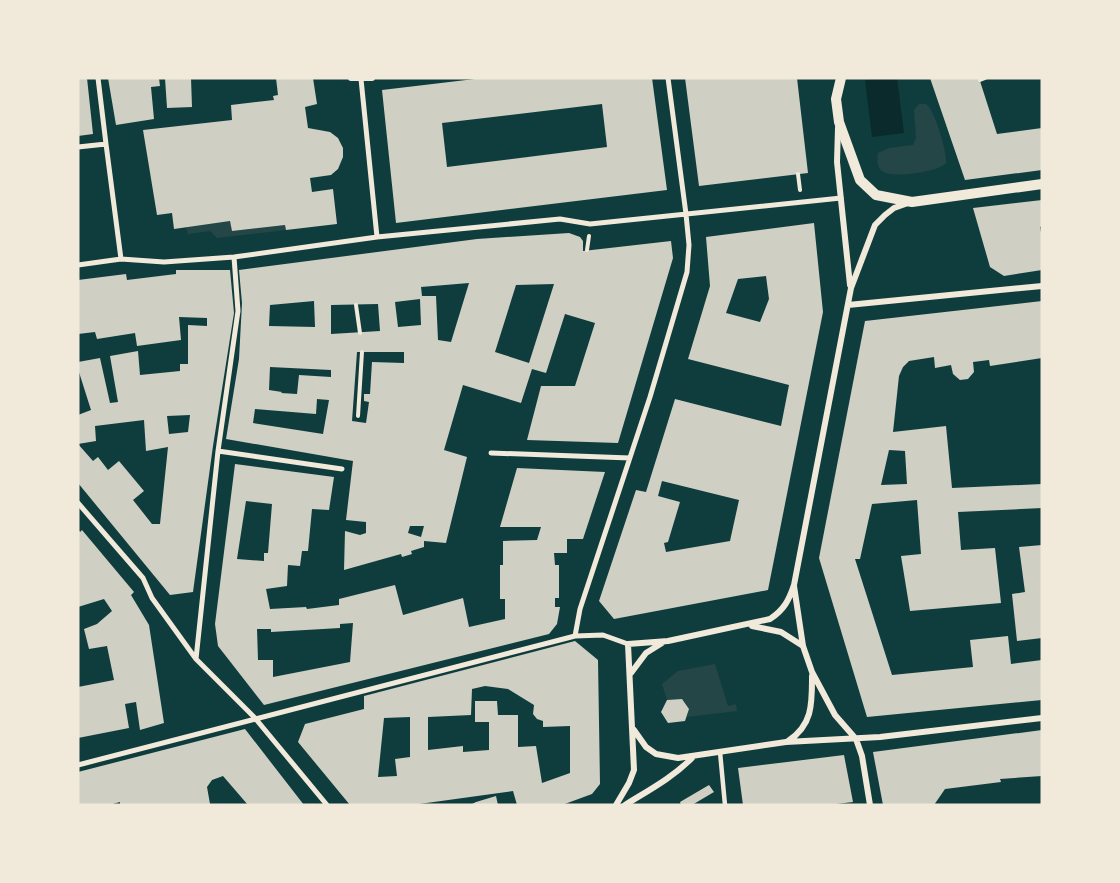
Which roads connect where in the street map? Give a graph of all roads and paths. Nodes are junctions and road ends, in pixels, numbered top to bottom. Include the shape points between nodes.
1 (98, 78) edge
2 (351, 78) edge
3 (372, 78) edge
4 (668, 78) edge
5 (834, 78) edge
6 (841, 78) edge
7 (985, 78) edge
8 (361, 79) edge
9 (980, 80) dead end
10 (836, 99) junction
11 (838, 122) junction
12 (106, 144) junction
13 (78, 147) edge
14 (1042, 184) edge
15 (840, 198) junction
16 (912, 202) junction
17 (686, 214) junction
18 (377, 237) junction
19 (234, 257) junction
20 (121, 259) junction
21 (78, 265) edge
22 (1042, 286) edge
23 (851, 288) junction
24 (356, 305) dead end
25 (848, 305) junction
26 (360, 333) dead end
27 (362, 352) dead end
28 (358, 416) dead end
29 (218, 451) junction
30 (491, 453) dead end
31 (630, 458) junction
32 (342, 469) dead end
33 (78, 503) edge
34 (794, 585) junction
35 (746, 625) junction
36 (575, 636) junction
37 (668, 640) junction
38 (628, 644) junction
39 (803, 646) junction
40 (196, 659) junction
41 (812, 672) junction
42 (630, 674) junction
43 (255, 718) junction
44 (1042, 718) edge
45 (631, 726) junction
46 (856, 739) junction
47 (786, 742) junction
48 (720, 752) junction
49 (692, 758) junction
50 (78, 765) edge
51 (327, 805) edge
52 (616, 805) edge
53 (625, 805) edge
54 (725, 805) edge
55 (870, 805) edge

1 - 12 street
2 - 8 street
3 - 8 street
4 - 17 street
5 - 10 street
6 - 10 street
7 - 9 path
8 - 18 street
10 - 11 street
11 - 15 street
11 - 16 street via 856,171 869,190
12 - 13 street
12 - 20 street
14 - 16 street
15 - 17 street
15 - 23 street
16 - 23 street via 894,208 875,225
17 - 18 street via 590,224 560,219
17 - 31 street via 687,272
18 - 19 street
19 - 20 street via 164,262
19 - 29 street via 238,311
20 - 21 street
22 - 25 street
23 - 25 street
24 - 26 path
25 - 34 street
27 - 28 path
29 - 32 street
29 - 40 street
30 - 31 street
31 - 36 street via 580,609
33 - 40 street via 143,578 152,598
34 - 35 street via 780,612
34 - 39 street
35 - 37 street
35 - 39 street via 773,629
36 - 38 street via 603,635
36 - 43 street
37 - 38 street
37 - 42 street via 646,653
38 - 42 street
39 - 41 street
40 - 43 street
41 - 46 street via 835,715
41 - 47 street via 808,719 804,728
42 - 45 street
43 - 50 street
43 - 51 street
44 - 46 street
45 - 49 street via 656,754
45 - 52 street via 632,777
46 - 47 street
46 - 55 street
47 - 48 street
48 - 49 street
48 - 54 lane
49 - 53 street via 663,783

